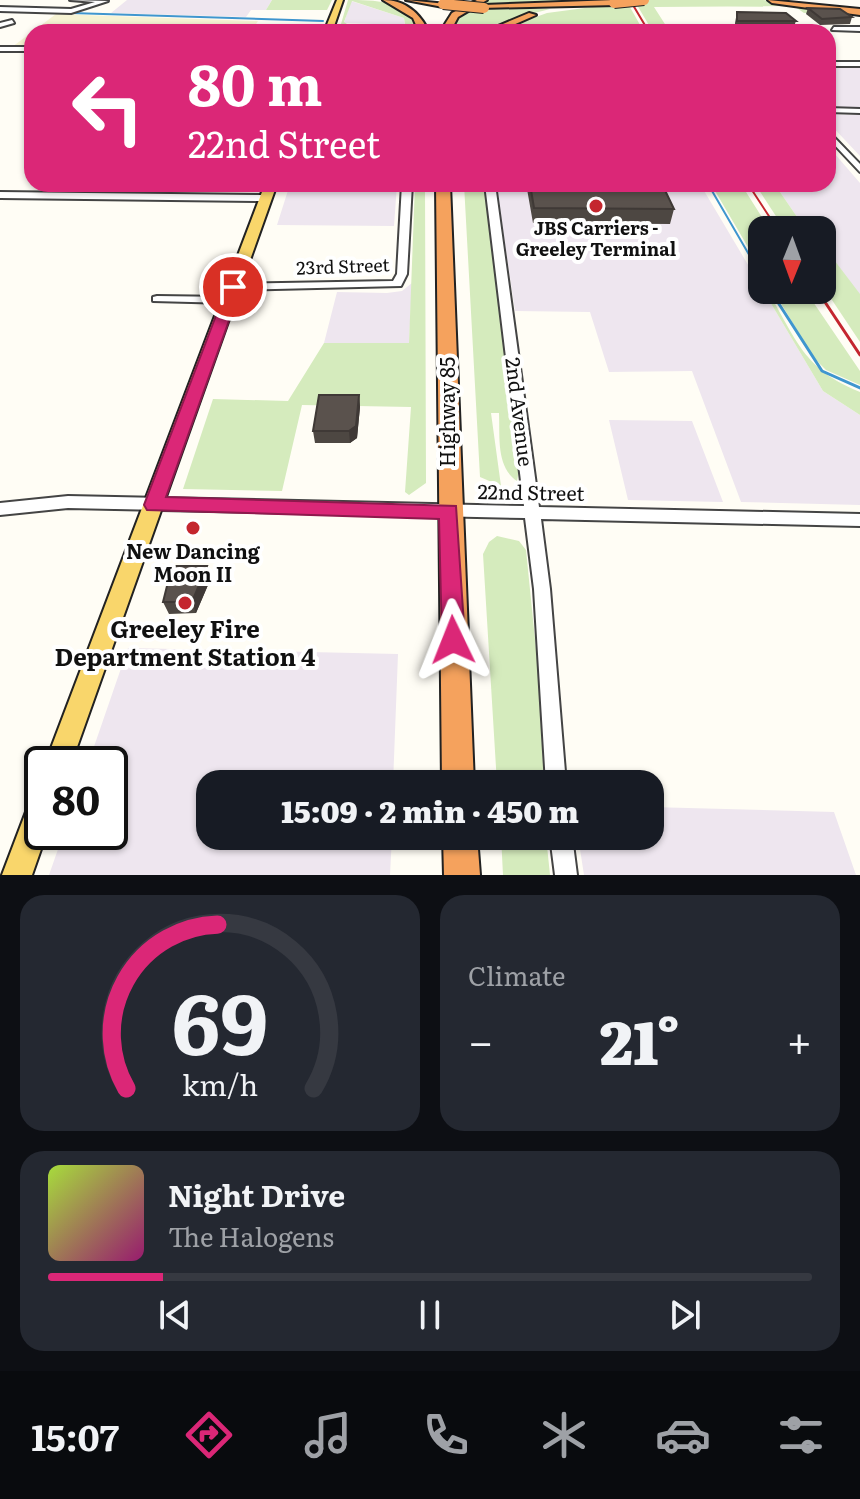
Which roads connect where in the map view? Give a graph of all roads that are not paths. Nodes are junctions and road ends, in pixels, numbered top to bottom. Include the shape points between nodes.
1 (73, 0) edge
2 (340, 0) edge
3 (387, 0) edge
4 (410, 0) edge
5 (471, 0) edge
6 (596, 0) edge
7 (644, 0) edge
8 (655, 0) edge
9 (772, 0) edge
10 (803, 0) edge
11 (852, 0) edge
12 (445, 2) edge
13 (2, 4) edge
14 (486, 4) edge
15 (611, 4) junction
16 (94, 5) junction
17 (860, 12) edge
18 (12, 22) dead end
19 (331, 24) edge
20 (420, 24) edge
21 (440, 24) edge
22 (450, 24) edge
23 (509, 24) edge
24 (0, 25) edge
25 (836, 29) edge
26 (860, 29) edge
27 (24, 50) edge
28 (2, 51) edge
29 (836, 64) edge
30 (860, 64) edge
31 (836, 110) edge
32 (860, 111) edge
33 (836, 142) edge
34 (860, 169) edge
35 (268, 192) edge
36 (406, 192) edge
37 (443, 192) edge
38 (491, 192) edge
39 (0, 195) edge
40 (265, 198) junction
41 (231, 293) junction
42 (159, 295) dead end
43 (154, 505) junction
44 (0, 509) edge
45 (449, 511) junction
46 (532, 513) junction
47 (860, 520) edge
48 (65, 746) edge
49 (458, 770) edge
50 (555, 770) edge
51 (26, 850) edge
52 (461, 850) edge
53 (563, 850) edge
54 (17, 875) edge
55 (462, 875) edge
56 (566, 875) edge

1 - 16 street via 105,1
2 - 19 main road
3 - 20 highway via 417,16
4 - 12 highway
5 - 21 highway via 448,12
6 - 14 highway
7 - 8 highway
7 - 15 highway, bridge
9 - 17 highway
10 - 11 highway
12 - 14 highway, bridge
13 - 16 street
13 - 16 street via 71,11
14 - 15 highway
14 - 22 highway via 455,15
15 - 23 highway via 531,15
18 - 24 street
25 - 26 street
27 - 28 street
29 - 30 street
31 - 32 street
33 - 34 street
35 - 40 main road
36 - 41 street, 23rd Street via 397,284
37 - 45 highway, Highway 85
38 - 46 street, 2nd Avenue
39 - 40 street
40 - 41 main road
41 - 42 street, 23rd Street
41 - 43 main road
43 - 44 street, 22nd Street via 68,502
43 - 45 street, 22nd Street
43 - 48 main road
45 - 46 street, 22nd Street
45 - 49 highway, Highway 85
46 - 47 street, 22nd Street
46 - 50 street, 2nd Avenue
51 - 54 main road
52 - 55 highway
53 - 56 street

